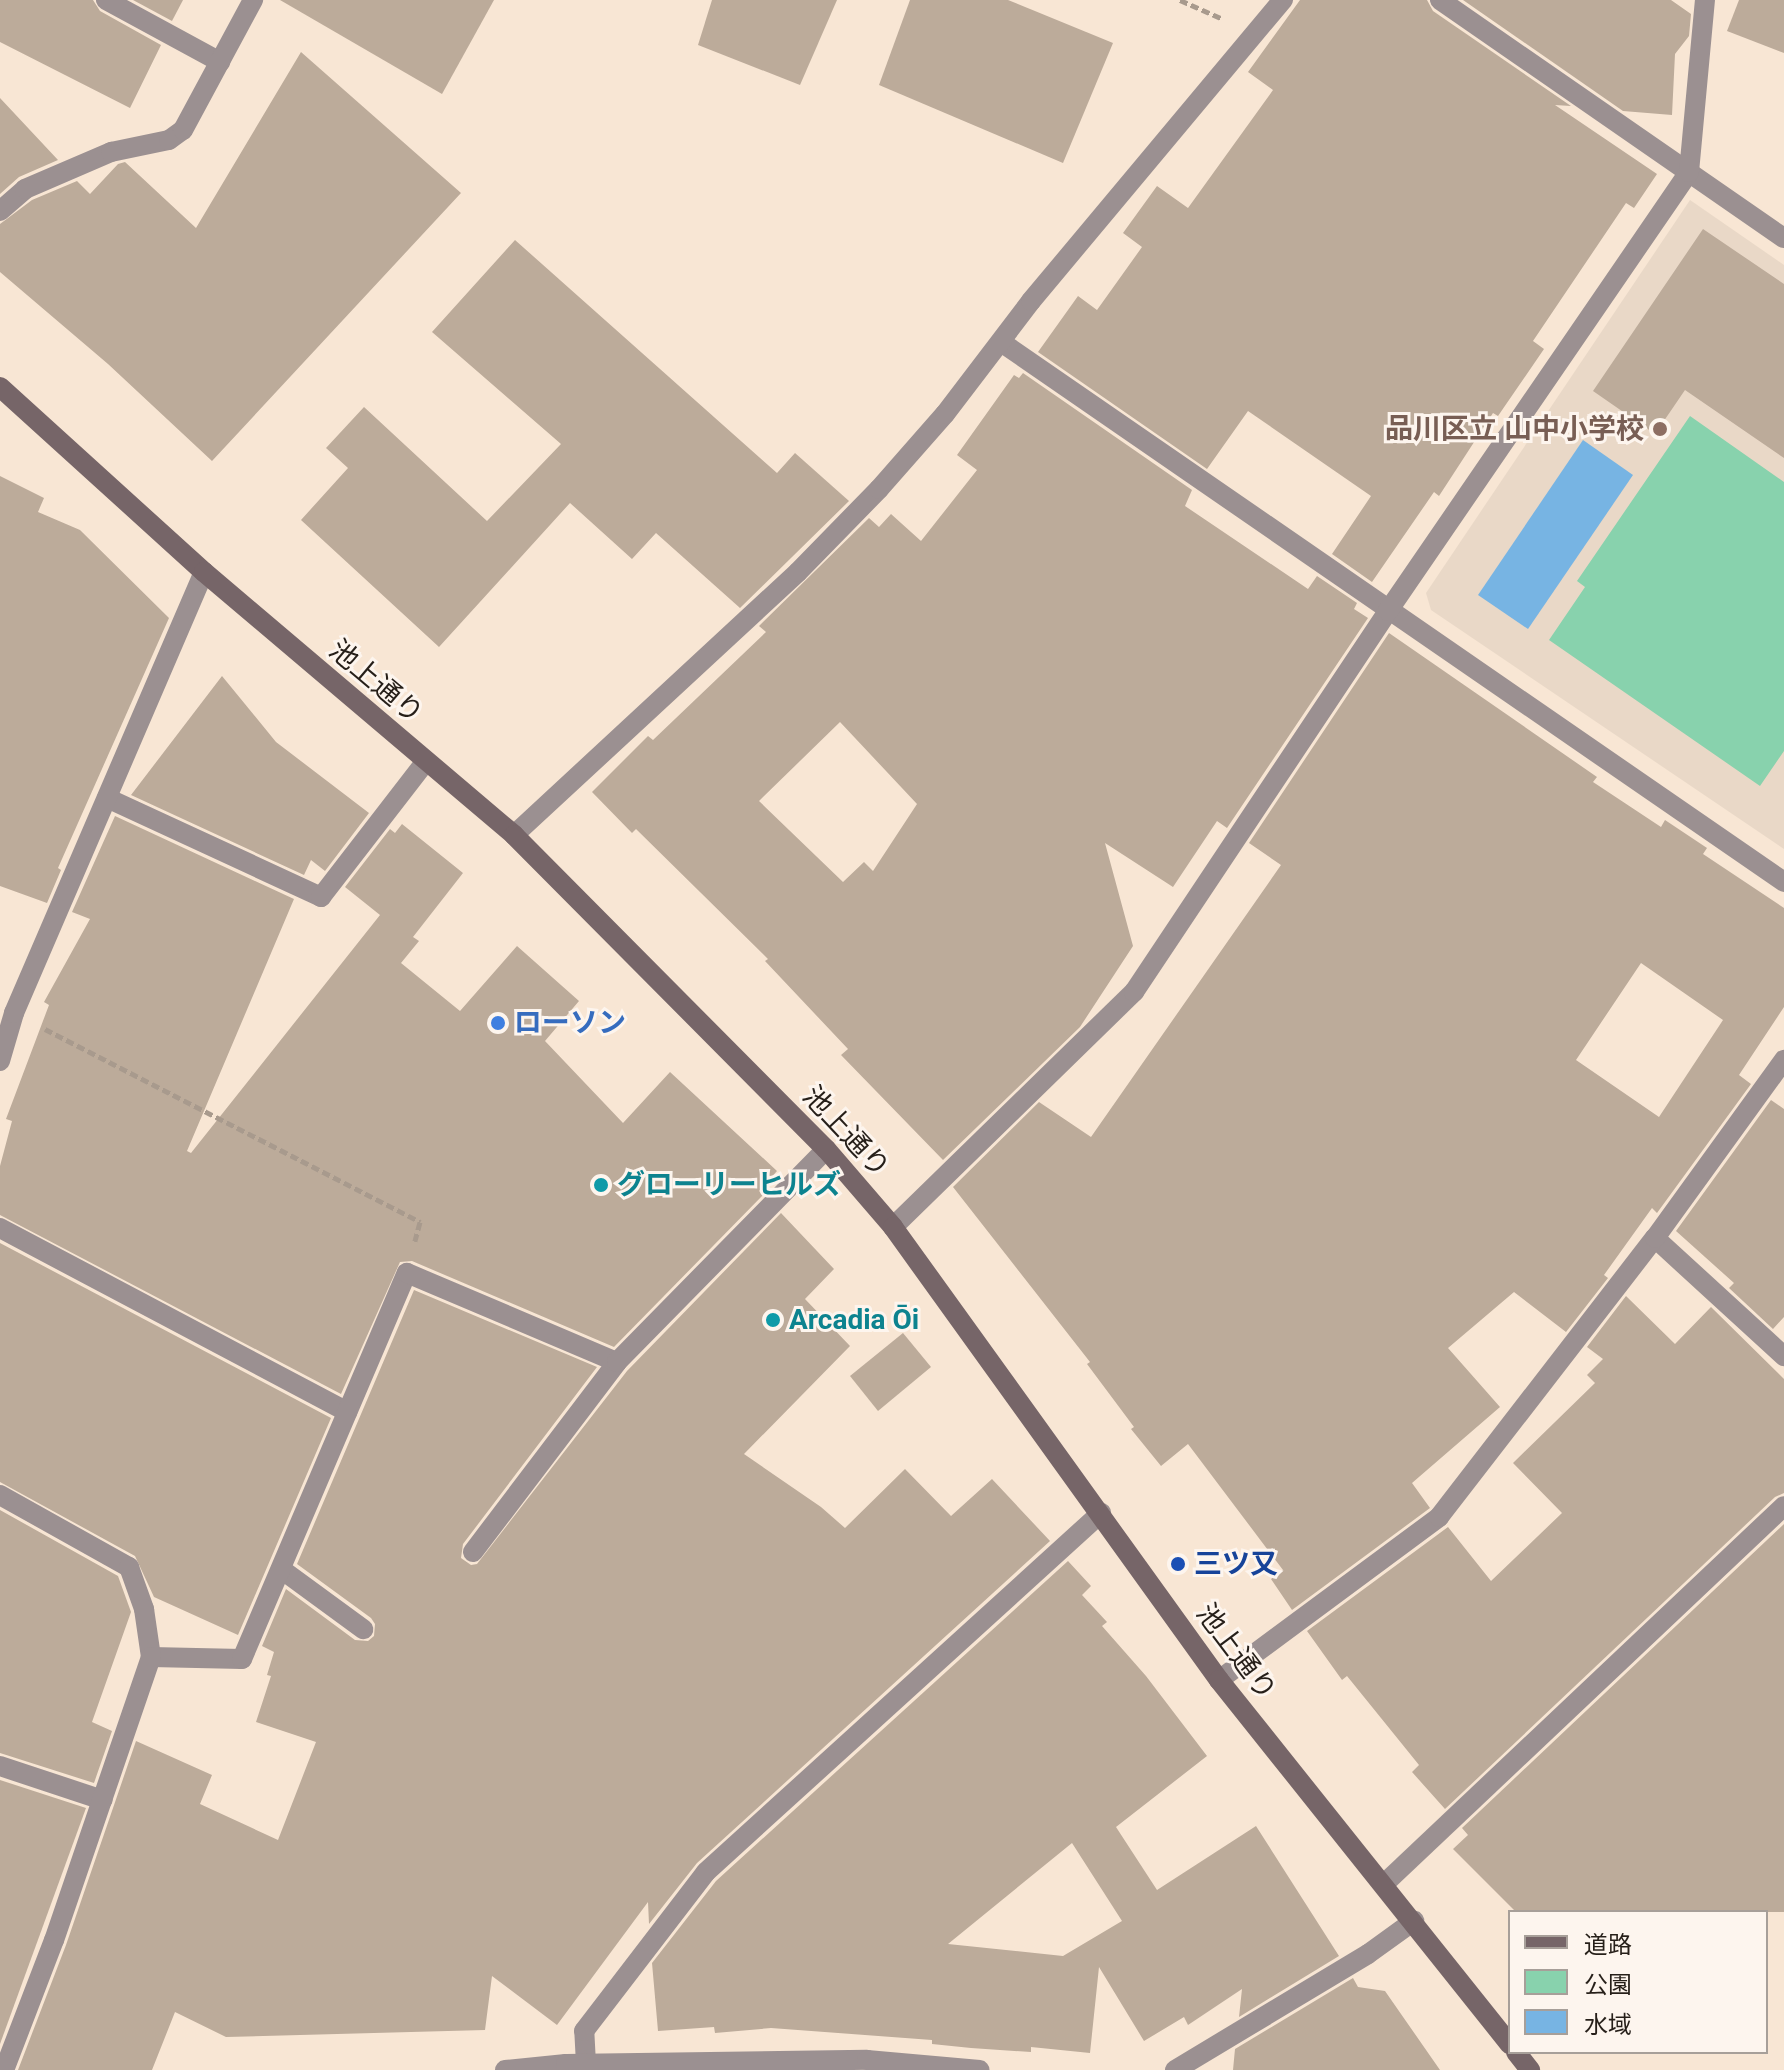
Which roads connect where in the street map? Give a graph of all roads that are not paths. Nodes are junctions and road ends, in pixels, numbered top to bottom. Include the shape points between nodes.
1 (106, 0) edge
2 (253, 0) edge
3 (1283, 0) edge
4 (1440, 0) edge
5 (1705, 0) edge
6 (220, 62) junction
7 (1689, 172) junction
8 (0, 211) edge
9 (1784, 238) edge
10 (1001, 342) junction
11 (0, 387) edge
12 (204, 572) junction
13 (1388, 611) junction
14 (426, 761) junction
15 (107, 798) junction
16 (514, 835) junction
17 (1784, 882) edge
18 (1784, 1060) edge
19 (0, 1061) edge
20 (826, 1149) junction
21 (893, 1227) junction
22 (0, 1228) edge
23 (1655, 1238) junction
24 (1784, 1356) edge
25 (617, 1362) junction
26 (347, 1412) junction
27 (0, 1495) edge
28 (1784, 1506) edge
29 (1101, 1513) junction
30 (473, 1552) dead end
31 (281, 1569) junction
32 (363, 1629) dead end
33 (151, 1657) junction
34 (1219, 1680) junction
35 (0, 1766) edge
36 (103, 1800) junction
37 (1384, 1884) junction
38 (1414, 1921) junction
39 (1508, 2041) edge
40 (1518, 2054) edge
41 (586, 2064) junction
42 (4, 2070) edge
43 (505, 2070) edge
44 (980, 2070) edge
45 (1175, 2070) edge
46 (1530, 2070) edge

1 - 6 street
2 - 6 street
3 - 10 street
4 - 7 street
5 - 7 street
6 - 8 street via 183,130 169,140 111,152 25,189
7 - 9 street
7 - 13 street
10 - 13 street
10 - 16 street via 926,435 798,572
11 - 12 main road, 池上通り
12 - 14 main road, 池上通り
12 - 15 street
13 - 17 street
13 - 21 street via 1134,992
14 - 15 street via 321,897
14 - 16 main road, 池上通り
15 - 19 street via 14,1013
16 - 20 main road, 池上通り
18 - 23 street
20 - 21 main road, 池上通り
20 - 25 street
21 - 29 main road, 池上通り
22 - 26 street
23 - 24 street
23 - 34 street via 1439,1517
25 - 26 street via 407,1273
25 - 30 street
26 - 31 street
27 - 33 street via 129,1567 144,1609
28 - 37 street
29 - 34 main road, 池上通り
29 - 41 street via 706,1872 584,2031
31 - 32 street
31 - 33 street via 242,1659
33 - 36 street
34 - 37 main road, 池上通り
35 - 36 street
36 - 42 street
37 - 38 main road, 池上通り
38 - 39 main road, 池上通り
38 - 45 street
40 - 46 main road
41 - 43 street
41 - 44 street via 867,2060

